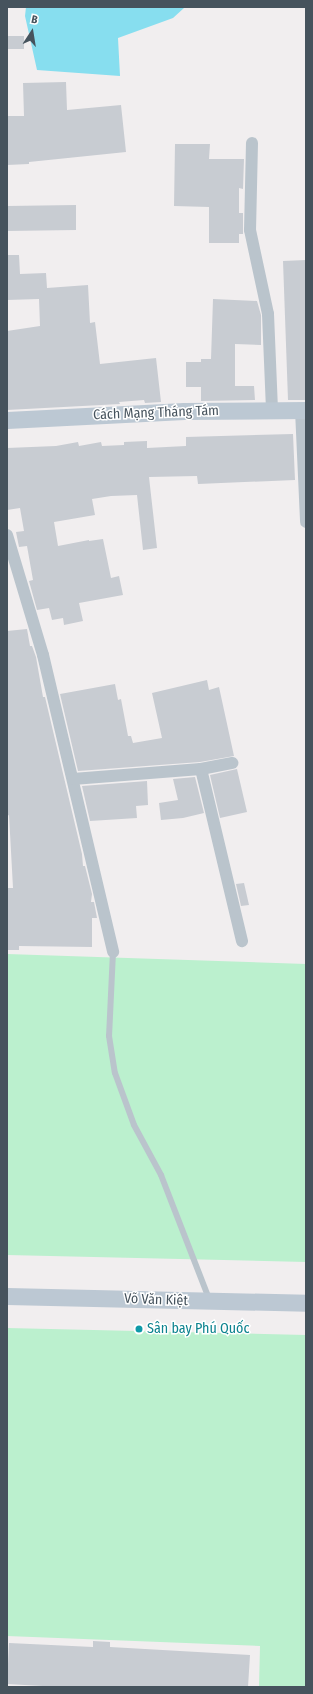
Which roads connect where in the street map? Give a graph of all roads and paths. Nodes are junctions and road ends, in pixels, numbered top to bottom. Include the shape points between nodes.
1 (252, 143) dead end
2 (272, 410) junction
3 (303, 410) edge
4 (7, 420) edge
5 (306, 522) edge
6 (7, 535) edge
7 (232, 763) dead end
8 (201, 769) junction
9 (73, 779) junction
10 (242, 941) dead end
11 (113, 952) joint
12 (7, 1296) edge
13 (210, 1302) junction
14 (306, 1304) edge

1 - 2 street via 250,230 268,314
2 - 3 street, Cách Mạng Tháng Tám
2 - 4 street, Cách Mạng Tháng Tám
3 - 5 street
6 - 9 street via 43,655
7 - 8 street
8 - 9 street
8 - 10 street
9 - 11 street
11 - 13 lane via 109,1036 115,1073 134,1126 161,1175
12 - 13 street, Võ Văn Kiệt
13 - 14 street, Võ Văn Kiệt

